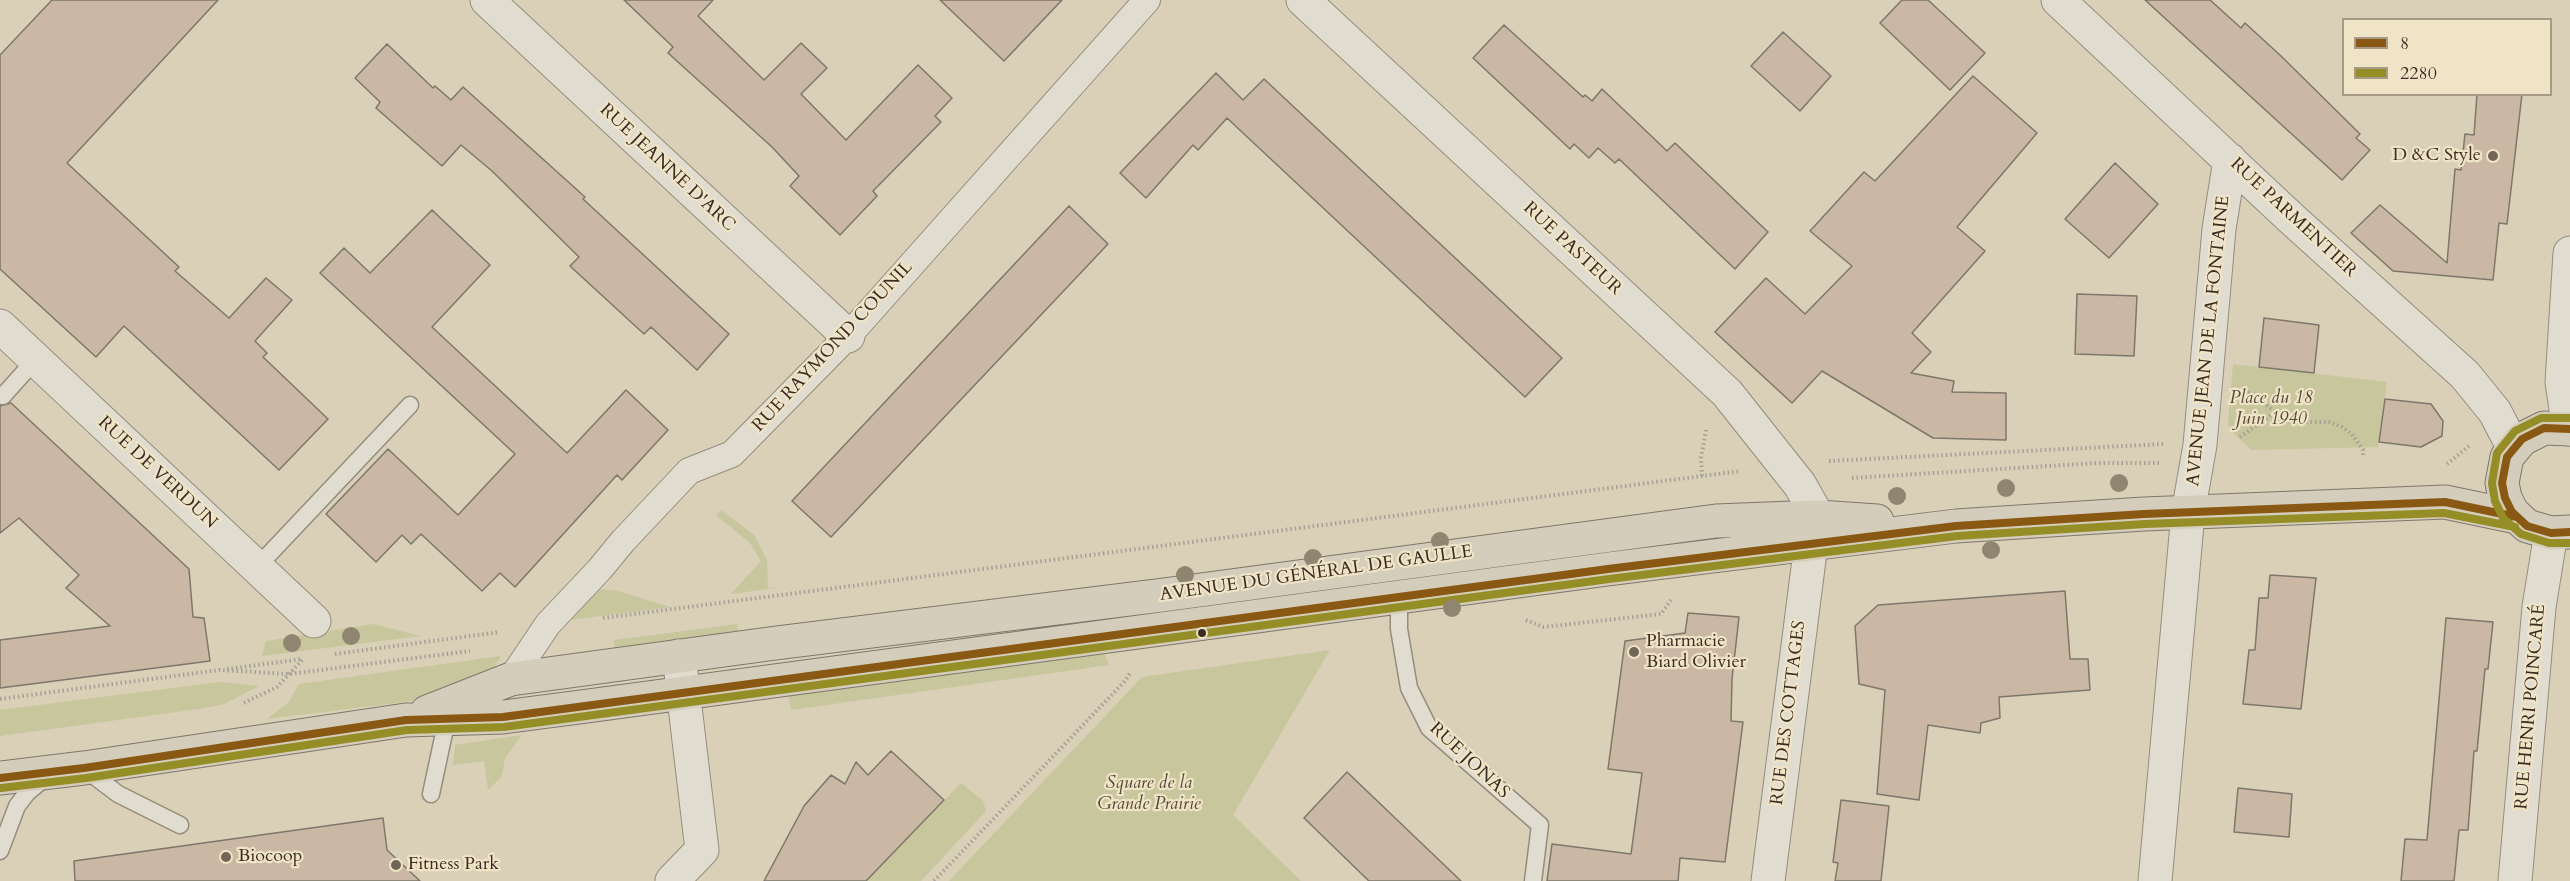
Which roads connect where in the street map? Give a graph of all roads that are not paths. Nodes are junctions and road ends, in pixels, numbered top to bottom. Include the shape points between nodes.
1 (487, 0) edge
2 (1148, 0) edge
3 (1303, 0) edge
4 (2058, 0) edge
5 (2230, 160) junction
6 (2570, 253) edge
7 (0, 326) edge
8 (848, 336) junction
9 (36, 359) junction
10 (3, 396) dead end
11 (410, 405) dead end
12 (2569, 429) edge
13 (2508, 458) junction
14 (2445, 502) junction
15 (2188, 513) junction
16 (2517, 517) junction
17 (1653, 528) junction
18 (1815, 531) junction
19 (2560, 532) edge
20 (256, 567) junction
21 (1399, 598) junction
22 (314, 621) dead end
23 (679, 656) junction
24 (511, 679) junction
25 (683, 693) junction
26 (406, 720) junction
27 (447, 720) junction
28 (84, 768) junction
29 (51, 772) junction
30 (0, 778) edge
31 (431, 794) dead end
32 (180, 825) dead end
33 (0, 851) edge
34 (672, 881) edge
35 (1533, 881) edge
36 (1768, 881) edge
37 (2155, 881) edge
38 (2515, 881) edge

1 - 8 street, RUE JEANNE D'ARC
2 - 8 street, RUE RAYMOND COUNIL
3 - 18 street, RUE PASTEUR via 1727,393 1800,485
4 - 5 street, RUE PARMENTIER
5 - 13 street, RUE PARMENTIER via 2465,375 2495,412
5 - 15 street, AVENUE JEAN DE LA FONTAINE via 2219,229 2198,456
6 - 12 street via 2562,381
7 - 9 street, RUE DE VERDUN
8 - 24 street, RUE RAYMOND COUNIL via 732,454 689,471 548,624
9 - 10 lane
9 - 20 street, RUE DE VERDUN
11 - 20 lane
12 - 13 main road, AVENUE DU GÉNÉRAL DE GAULLE via 2544,428 2532,432
13 - 14 main road, AVENUE DU GÉNÉRAL DE GAULLE
13 - 16 main road via 2502,483 2505,498
14 - 15 main road, AVENUE DU GÉNÉRAL DE GAULLE
14 - 16 main road, AVENUE DU GÉNÉRAL DE GAULLE
15 - 18 main road, AVENUE DU GÉNÉRAL DE GAULLE
15 - 37 street, AVENUE JEAN DE LA FONTAINE
16 - 19 main road, AVENUE DU GÉNÉRAL DE GAULLE via 2538,531
17 - 18 main road, AVENUE DU GÉNÉRAL DE GAULLE via 1716,521
17 - 21 lane via 1531,562 1415,578
17 - 23 main road, AVENUE DU GÉNÉRAL DE GAULLE
18 - 21 main road, AVENUE DU GÉNÉRAL DE GAULLE via 1608,568
18 - 36 street, RUE DES COTTAGES
19 - 38 street, RUE HENRI POINCARÉ via 2539,607
20 - 22 street, RUE DE VERDUN
21 - 25 main road, AVENUE DU GÉNÉRAL DE GAULLE
21 - 35 lane, RUE JONAS via 1399,629 1409,688 1429,728 1540,825
23 - 24 main road, AVENUE DU GÉNÉRAL DE GAULLE
23 - 25 street
24 - 26 main road, AVENUE DU GÉNÉRAL DE GAULLE
25 - 27 main road, AVENUE DU GÉNÉRAL DE GAULLE via 503,717
25 - 34 street via 702,850
26 - 27 main road, AVENUE DU GÉNÉRAL DE GAULLE
26 - 28 main road, AVENUE DU GÉNÉRAL DE GAULLE
27 - 31 lane
28 - 29 main road, AVENUE DU GÉNÉRAL DE GAULLE
28 - 32 lane via 118,794
29 - 30 main road, AVENUE DU GÉNÉRAL DE GAULLE
29 - 33 lane via 17,806

